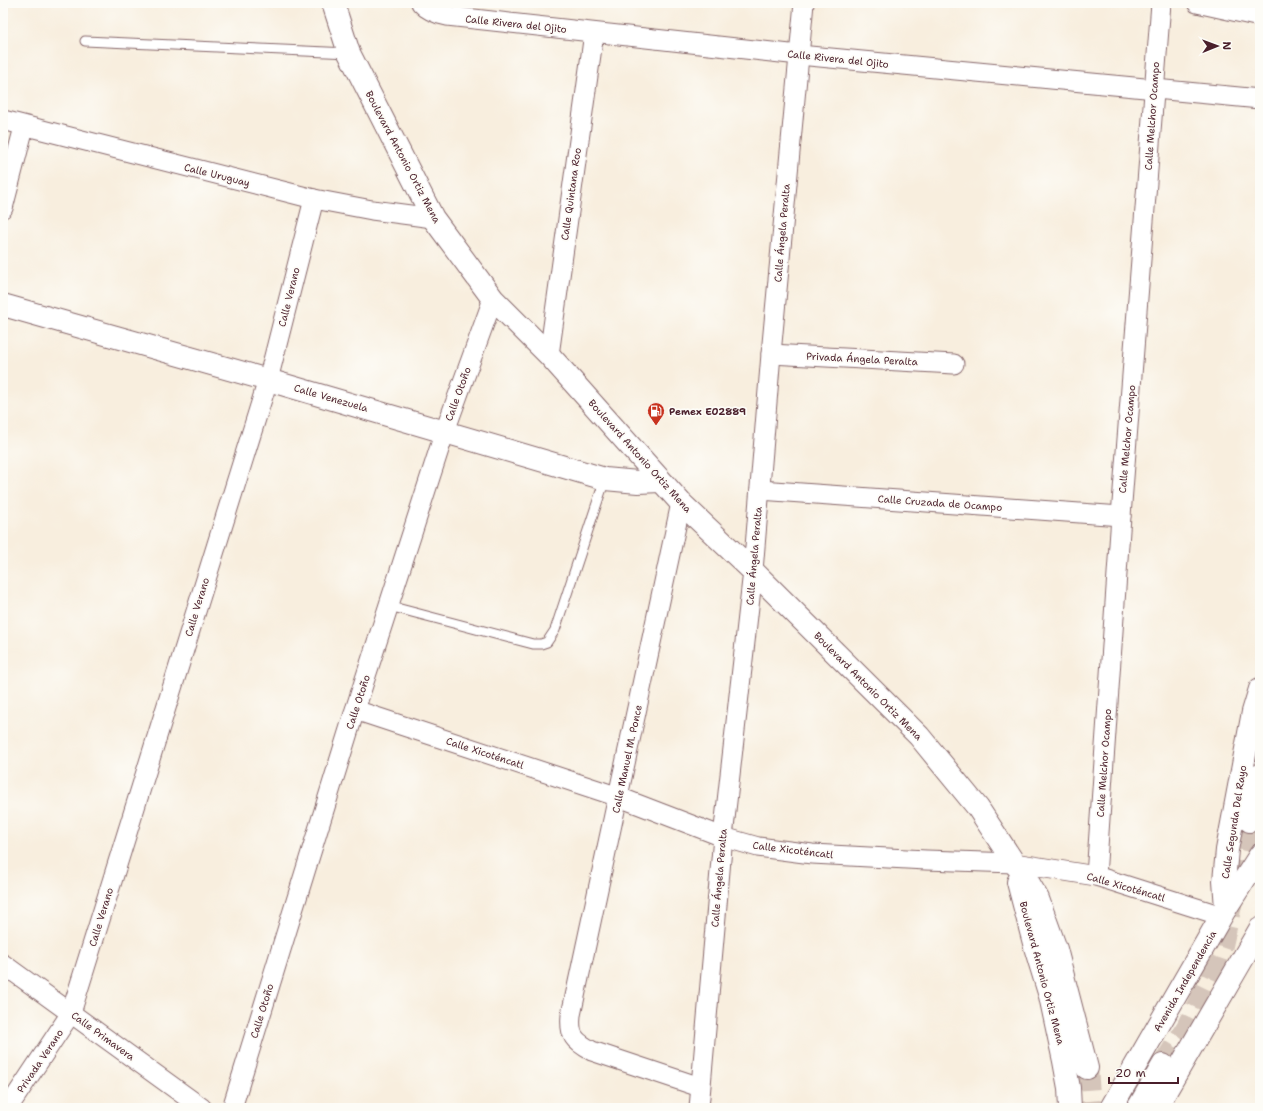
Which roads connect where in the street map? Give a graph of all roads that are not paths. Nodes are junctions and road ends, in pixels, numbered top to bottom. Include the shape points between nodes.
1 (333, 3) edge
2 (421, 3) edge
3 (804, 3) edge
4 (1161, 3) edge
5 (1197, 3) edge
6 (1260, 17) edge
7 (594, 33) junction
8 (85, 40) dead end
9 (349, 53) junction
10 (799, 55) junction
11 (1154, 90) junction
12 (1260, 99) edge
13 (3, 120) edge
14 (24, 126) junction
15 (314, 198) junction
16 (3, 208) edge
17 (433, 218) junction
18 (493, 299) junction
19 (3, 305) edge
20 (771, 354) junction
21 (549, 355) junction
22 (954, 364) dead end
23 (268, 380) junction
24 (445, 431) junction
25 (605, 479) junction
26 (660, 481) junction
27 (760, 490) junction
28 (682, 503) junction
29 (1121, 516) junction
30 (753, 571) junction
31 (389, 606) junction
32 (1260, 689) edge
33 (355, 710) junction
34 (1260, 775) edge
35 (618, 797) junction
36 (1250, 821) tunnel mouth
37 (723, 836) junction
38 (1260, 855) edge
39 (1014, 863) junction
40 (1096, 876) junction
41 (1224, 912) junction
42 (1260, 929) edge
43 (3, 964) edge
44 (71, 1013) junction
45 (1163, 1065) tunnel mouth
46 (1087, 1068) tunnel mouth
47 (700, 1086) junction
48 (8, 1108) edge
49 (202, 1108) edge
50 (232, 1108) edge
51 (699, 1108) edge
52 (1070, 1108) edge
53 (1111, 1108) edge
54 (1138, 1108) edge
55 (1156, 1108) edge

1 - 9 main road, Boulevard Antonio Ortiz Mena
2 - 7 street, Calle Rivera del Ojito via 437,14 447,16
3 - 10 street, Calle Ángela Peralta
4 - 11 street, Calle Melchor Ocampo
5 - 6 street
7 - 10 street, Calle Rivera del Ojito
7 - 21 street, Calle Quintana Roo
8 - 9 lane
9 - 17 main road, Boulevard Antonio Ortiz Mena
10 - 11 street, Calle Rivera del Ojito
10 - 20 street, Calle Ángela Peralta
11 - 12 street, Calle Rivera del Ojito
11 - 29 street, Calle Melchor Ocampo
13 - 14 street, Calle Uruguay
14 - 15 street, Calle Uruguay
14 - 16 street
15 - 17 street, Calle Uruguay via 372,210
15 - 23 street, Calle Verano
17 - 18 main road, Boulevard Antonio Ortiz Mena
18 - 21 main road, Boulevard Antonio Ortiz Mena
18 - 24 street, Calle Otoño
19 - 23 main road, Calle Venezuela
20 - 22 street, Privada Ángela Peralta
20 - 27 street, Calle Ángela Peralta
21 - 26 main road, Boulevard Antonio Ortiz Mena
23 - 24 main road, Calle Venezuela
23 - 44 street, Calle Verano
24 - 25 main road, Calle Venezuela
24 - 31 street, Calle Otoño
25 - 26 main road, Calle Venezuela
25 - 31 lane via 555,630 547,642 541,644 518,641
26 - 28 main road, Boulevard Antonio Ortiz Mena
27 - 29 street, Calle Cruzada de Ocampo
27 - 30 street, Calle Ángela Peralta
28 - 30 main road, Boulevard Antonio Ortiz Mena
28 - 35 street, Calle Manuel M. Ponce
29 - 40 street, Calle Melchor Ocampo
30 - 37 street, Calle Ángela Peralta
30 - 39 main road, Boulevard Antonio Ortiz Mena via 919,736 978,808
31 - 33 street, Calle Otoño
32 - 41 main road, Calle Segunda Del Rayo via 1227,850
33 - 35 street, Calle Xicoténcatl
33 - 50 street, Calle Otoño
34 - 36 main road
35 - 37 street, Calle Xicoténcatl
35 - 47 street, Calle Manuel M. Ponce via 571,1015 572,1036 579,1044 592,1051
37 - 39 street, Calle Xicoténcatl via 758,847 812,854
37 - 47 street, Calle Ángela Peralta
38 - 41 main road, Avenida Independencia
39 - 40 street, Calle Xicoténcatl
39 - 46 main road, Boulevard Antonio Ortiz Mena via 1038,899 1056,949
39 - 52 main road, Boulevard Antonio Ortiz Mena via 1050,996 1069,1088
40 - 41 street, Calle Xicoténcatl
41 - 53 main road, Avenida Independencia
42 - 55 main road
43 - 44 street, Calle Primavera
44 - 48 street, Privada Verano
44 - 49 street, Calle Primavera
45 - 54 main road
47 - 51 street, Calle Ángela Peralta

